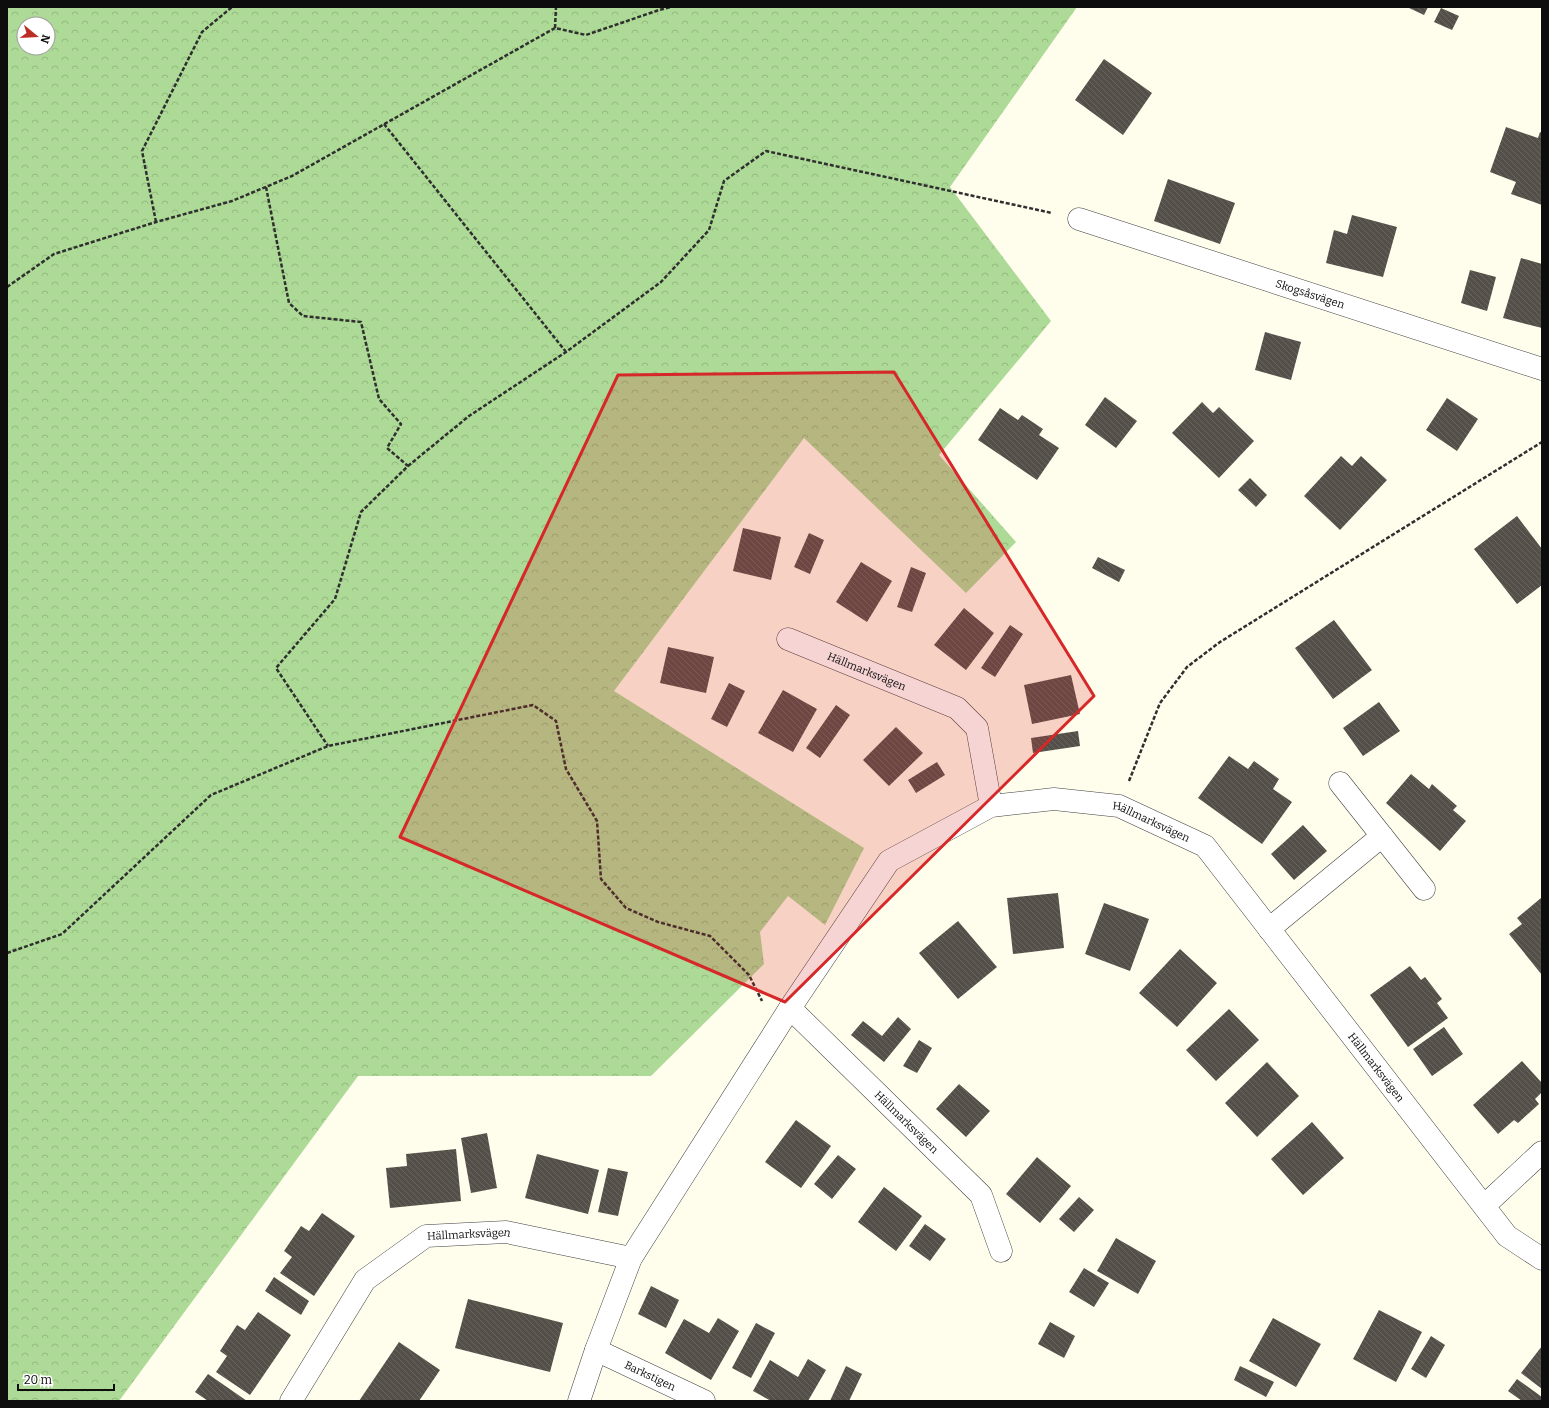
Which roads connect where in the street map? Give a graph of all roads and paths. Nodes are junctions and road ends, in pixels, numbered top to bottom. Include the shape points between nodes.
1 (232, 7) edge
2 (556, 7) edge
3 (671, 7) edge
4 (555, 28) junction
5 (384, 124) junction
6 (266, 187) junction
7 (1079, 219) joint
8 (156, 222) junction
9 (7, 287) edge
10 (566, 352) junction
11 (1542, 369) edge
12 (1542, 442) edge
13 (408, 466) junction
14 (788, 639) dead end
15 (328, 746) junction
16 (1340, 783) dead end
17 (991, 806) junction
18 (1119, 806) junction
19 (1382, 836) junction
20 (1424, 889) dead end
21 (1269, 929) junction
22 (7, 953) edge
23 (790, 1008) junction
24 (776, 1030) junction
25 (1542, 1152) edge
26 (1484, 1206) junction
27 (1001, 1251) dead end
28 (631, 1258) junction
29 (1542, 1259) edge
30 (596, 1350) junction
31 (291, 1401) edge
32 (579, 1401) edge
33 (704, 1401) edge

1 - 8 path via 202,32 142,151
2 - 4 path
3 - 4 path via 586,35
4 - 5 path
5 - 6 path via 292,176
5 - 10 path
6 - 8 path via 232,201
6 - 13 path via 289,303 303,316 361,322 379,400 401,424 387,448
7 - 10 path via 766,151 724,181 709,230 661,282
7 - 11 street, Skogsåsvägen
8 - 9 path via 54,254
10 - 13 path via 469,416
12 - 18 path via 1220,642 1187,667 1160,703
13 - 15 path via 361,512 335,599 276,668
14 - 17 street, Hällmarksvägen via 957,708 977,728
15 - 22 path via 211,795 62,934
15 - 24 path via 533,705 556,721 566,769 597,821 601,879 626,908 658,922 710,936 749,975
16 - 19 street
17 - 18 street, Hällmarksvägen via 1054,799
17 - 23 street, Hällmarksvägen via 889,861
18 - 21 street, Hällmarksvägen via 1205,846
19 - 20 street
19 - 21 street
21 - 26 street, Hällmarksvägen
23 - 24 street, Hällmarksvägen
23 - 27 street, Hällmarksvägen via 981,1196
24 - 28 street, Hällmarksvägen
25 - 26 street
26 - 29 street, Hällmarksvägen via 1507,1236
28 - 30 street, Hällmarksvägen
28 - 31 street, Hällmarksvägen via 506,1232 426,1236 365,1280
30 - 32 street, Hällmarksvägen
30 - 33 street, Barkstigen

